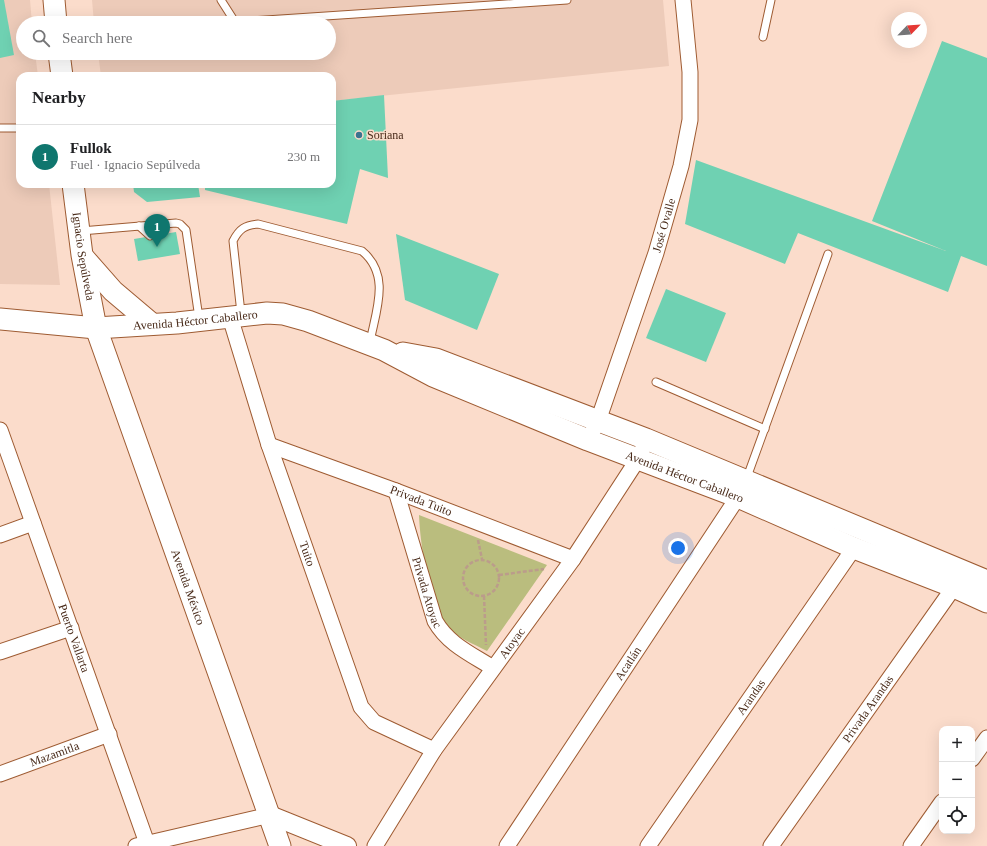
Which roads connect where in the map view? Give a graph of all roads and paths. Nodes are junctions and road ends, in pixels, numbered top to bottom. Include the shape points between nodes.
1 (54, 0) edge
2 (221, 0) edge
3 (567, 0) edge
4 (683, 0) edge
5 (771, 0) edge
6 (55, 16) edge
7 (231, 16) edge
8 (326, 16) edge
9 (763, 37) dead end
10 (60, 60) edge
11 (61, 72) edge
12 (0, 128) edge
13 (16, 128) edge
14 (73, 188) edge
15 (139, 226) junction
16 (78, 231) junction
17 (150, 236) dead end
18 (828, 254) dead end
19 (82, 255) junction
20 (235, 316) junction
21 (0, 319) edge
22 (200, 320) junction
23 (152, 324) junction
24 (96, 328) junction
25 (377, 347) junction
26 (656, 382) dead end
27 (598, 421) junction
28 (765, 429) junction
29 (0, 430) edge
30 (646, 439) junction
31 (588, 440) junction
32 (269, 445) junction
33 (638, 459) junction
34 (742, 489) junction
35 (396, 491) junction
36 (33, 523) junction
37 (0, 535) edge
38 (483, 540) dead end
39 (854, 548) junction
40 (482, 559) junction
41 (573, 559) junction
42 (547, 565) dead end
43 (544, 570) junction
44 (499, 575) junction
45 (539, 576) dead end
46 (956, 578) junction
47 (987, 581) edge
48 (484, 596) junction
49 (987, 602) edge
50 (71, 628) junction
51 (491, 645) dead end
52 (0, 652) edge
53 (493, 668) junction
54 (109, 734) junction
55 (987, 738) edge
56 (434, 750) junction
57 (975, 755) edge
58 (0, 774) edge
59 (939, 806) edge
60 (270, 814) junction
61 (653, 844) edge
62 (143, 845) edge
63 (280, 846) edge
64 (347, 846) edge
65 (375, 846) edge
66 (507, 846) edge
67 (771, 846) edge
68 (911, 846) edge

1 - 6 main road
2 - 7 lane
3 - 8 lane
4 - 27 street, José Ovalle via 690,72 690,120 681,166 656,253
5 - 9 lane
10 - 11 main road
12 - 13 lane
14 - 16 main road, Ignacio Sepúlveda
15 - 16 lane
15 - 17 lane
15 - 22 lane via 176,223 186,230
16 - 19 main road, Ignacio Sepúlveda
18 - 28 lane
19 - 23 main road via 112,291
19 - 24 main road, Ignacio Sepúlveda
20 - 22 main road, Avenida Héctor Caballero
20 - 25 main road, Avenida Héctor Caballero via 283,314
20 - 25 lane via 233,241 237,231 247,225 258,224 362,251 371,258 380,286
20 - 32 street, Tuito
21 - 24 main road, Avenida Héctor Caballero
22 - 23 main road, Avenida Héctor Caballero
23 - 24 main road, Avenida Héctor Caballero
24 - 60 main road, Avenida México
25 - 27 main road, Avenida Héctor Caballero via 436,359
25 - 31 main road, Avenida Héctor Caballero via 433,376
26 - 28 lane
27 - 30 main road, Avenida Héctor Caballero
27 - 31 street, José Ovalle
28 - 34 lane
29 - 36 street, Puerto Vallarta
30 - 33 street, Atoyac
30 - 34 main road, Avenida Héctor Caballero
31 - 33 main road, Avenida Héctor Caballero
32 - 35 street, Privada Tuito
32 - 56 street, Tuito via 361,707 374,722
33 - 34 main road, Avenida Héctor Caballero
33 - 41 street, Atoyac
34 - 39 main road, Avenida Héctor Caballero
34 - 46 main road, Avenida Héctor Caballero
34 - 66 street, Acatlán
35 - 41 street, Privada Tuito
35 - 53 street, Privada Atoyac via 439,629 447,639
36 - 37 street
36 - 50 street, Puerto Vallarta
38 - 40 path via 477,537
39 - 46 main road, Avenida Héctor Caballero
39 - 61 street, Arandas
40 - 44 path via 492,563
40 - 48 path via 467,566 463,577 465,586 471,592
41 - 53 street, Atoyac
42 - 43 path
43 - 44 path
43 - 45 path
44 - 48 path via 494,591
46 - 47 main road, Avenida Héctor Caballero
46 - 49 main road, Avenida Héctor Caballero
46 - 67 street, Privada Arandas
48 - 51 path via 487,651
50 - 52 street
50 - 54 street, Puerto Vallarta
53 - 56 street, Atoyac
54 - 58 street, Mazamitla
54 - 62 street, Puerto Vallarta
55 - 57 street
56 - 65 street, Atoyac
59 - 68 street
60 - 62 street
60 - 63 main road, Avenida México
60 - 64 street

